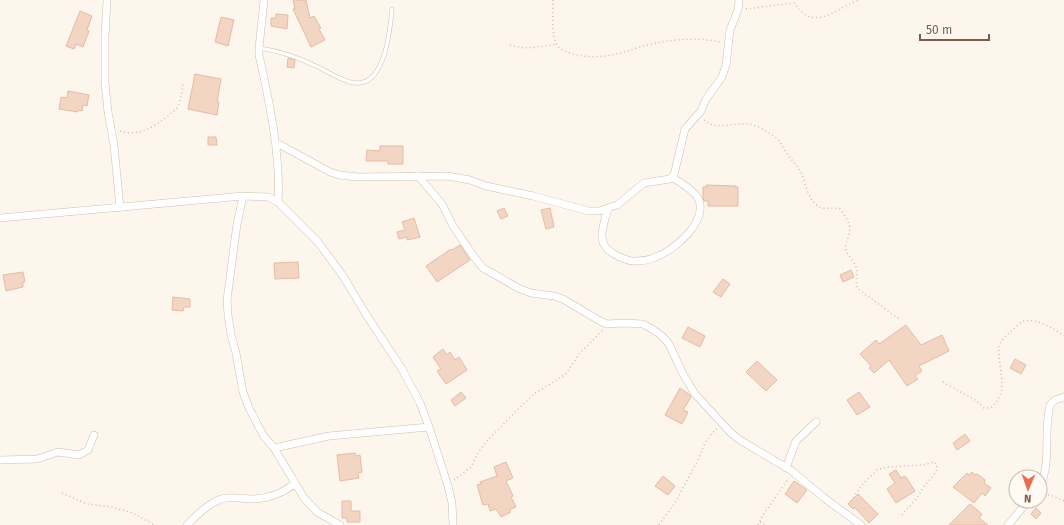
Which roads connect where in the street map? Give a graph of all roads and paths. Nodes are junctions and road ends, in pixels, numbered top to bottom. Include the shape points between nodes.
1 (107, 0) edge
2 (264, 0) edge
3 (553, 0) edge
4 (740, 0) edge
5 (859, 0) edge
6 (392, 9) dead end
7 (738, 10) junction
8 (556, 44) junction
9 (727, 44) junction
10 (510, 45) dead end
11 (259, 48) junction
12 (183, 84) dead end
13 (701, 111) junction
14 (110, 123) junction
15 (275, 142) junction
16 (418, 176) junction
17 (672, 177) junction
18 (243, 196) junction
19 (278, 202) junction
20 (120, 208) junction
21 (608, 208) junction
22 (0, 218) edge
23 (899, 320) dead end
24 (607, 324) junction
25 (1064, 336) edge
26 (943, 382) dead end
27 (1064, 397) edge
28 (816, 422) dead end
29 (723, 424) junction
30 (430, 427) junction
31 (94, 435) dead end
32 (274, 448) junction
33 (0, 460) edge
34 (1046, 469) edge
35 (789, 470) junction
36 (295, 483) junction
37 (448, 486) junction
38 (62, 493) dead end
39 (1048, 495) edge
40 (1064, 501) edge
41 (1021, 509) edge
42 (844, 511) junction
43 (900, 516) dead end
44 (760, 522) junction
45 (155, 525) edge
46 (187, 525) edge
47 (340, 525) edge
48 (453, 525) edge
49 (659, 525) edge
50 (758, 525) edge
51 (765, 525) edge
52 (861, 525) edge
53 (1008, 525) edge

1 - 14 street via 104,37 105,82
2 - 11 street
3 - 8 path
4 - 7 street
5 - 7 path via 819,18 804,14 792,3
6 - 11 lane via 384,57 378,70 365,82 351,83 289,54
7 - 9 street
8 - 9 path via 568,52 593,57 614,55 669,41 702,40
8 - 10 path via 533,48
9 - 13 street via 726,65 722,77 706,99
11 - 15 street
12 - 14 path via 181,99 176,109 152,127 138,132 124,132
13 - 17 street via 686,129
13 - 23 path via 702,117 709,124 755,125 781,142 787,155 802,173 806,189 816,204 821,208 840,208 849,223 846,247 855,265 858,289
14 - 20 street
15 - 16 street via 334,174 358,177
15 - 19 street
16 - 21 street via 447,176 470,180 589,211
16 - 24 street via 442,204 453,226 483,268 520,289 563,299
17 - 21 street via 644,183 617,205
17 - 21 street via 698,198 699,215 692,230 659,256 636,261 622,259 603,246 602,237
18 - 19 street via 268,197
18 - 20 street
18 - 32 street via 237,224 228,315 243,392 263,435
19 - 30 street via 318,242 343,276 402,369
20 - 22 street
24 - 29 street via 643,324 662,336 696,394
24 - 37 path via 579,354 566,374 534,394 485,443 471,467
25 - 26 path via 1044,324 1028,320 1002,339 998,346 1001,391 999,399 990,408 984,408 972,398
27 - 34 street via 1050,405 1046,432
28 - 35 street via 796,441
29 - 35 street via 740,440
29 - 49 path via 712,433 704,445 676,501
30 - 32 street via 329,436
30 - 37 street
31 - 33 street via 88,450 79,455 58,452 37,460
32 - 36 street
35 - 42 street
35 - 44 path via 788,480
36 - 46 street via 283,492 263,497 221,499 208,506
36 - 47 street via 317,512
37 - 48 street
38 - 45 path via 87,504 133,513
39 - 40 path
41 - 53 street
42 - 43 path via 863,484 877,470 934,462 937,465 936,472
42 - 52 street
44 - 50 path
44 - 51 path

